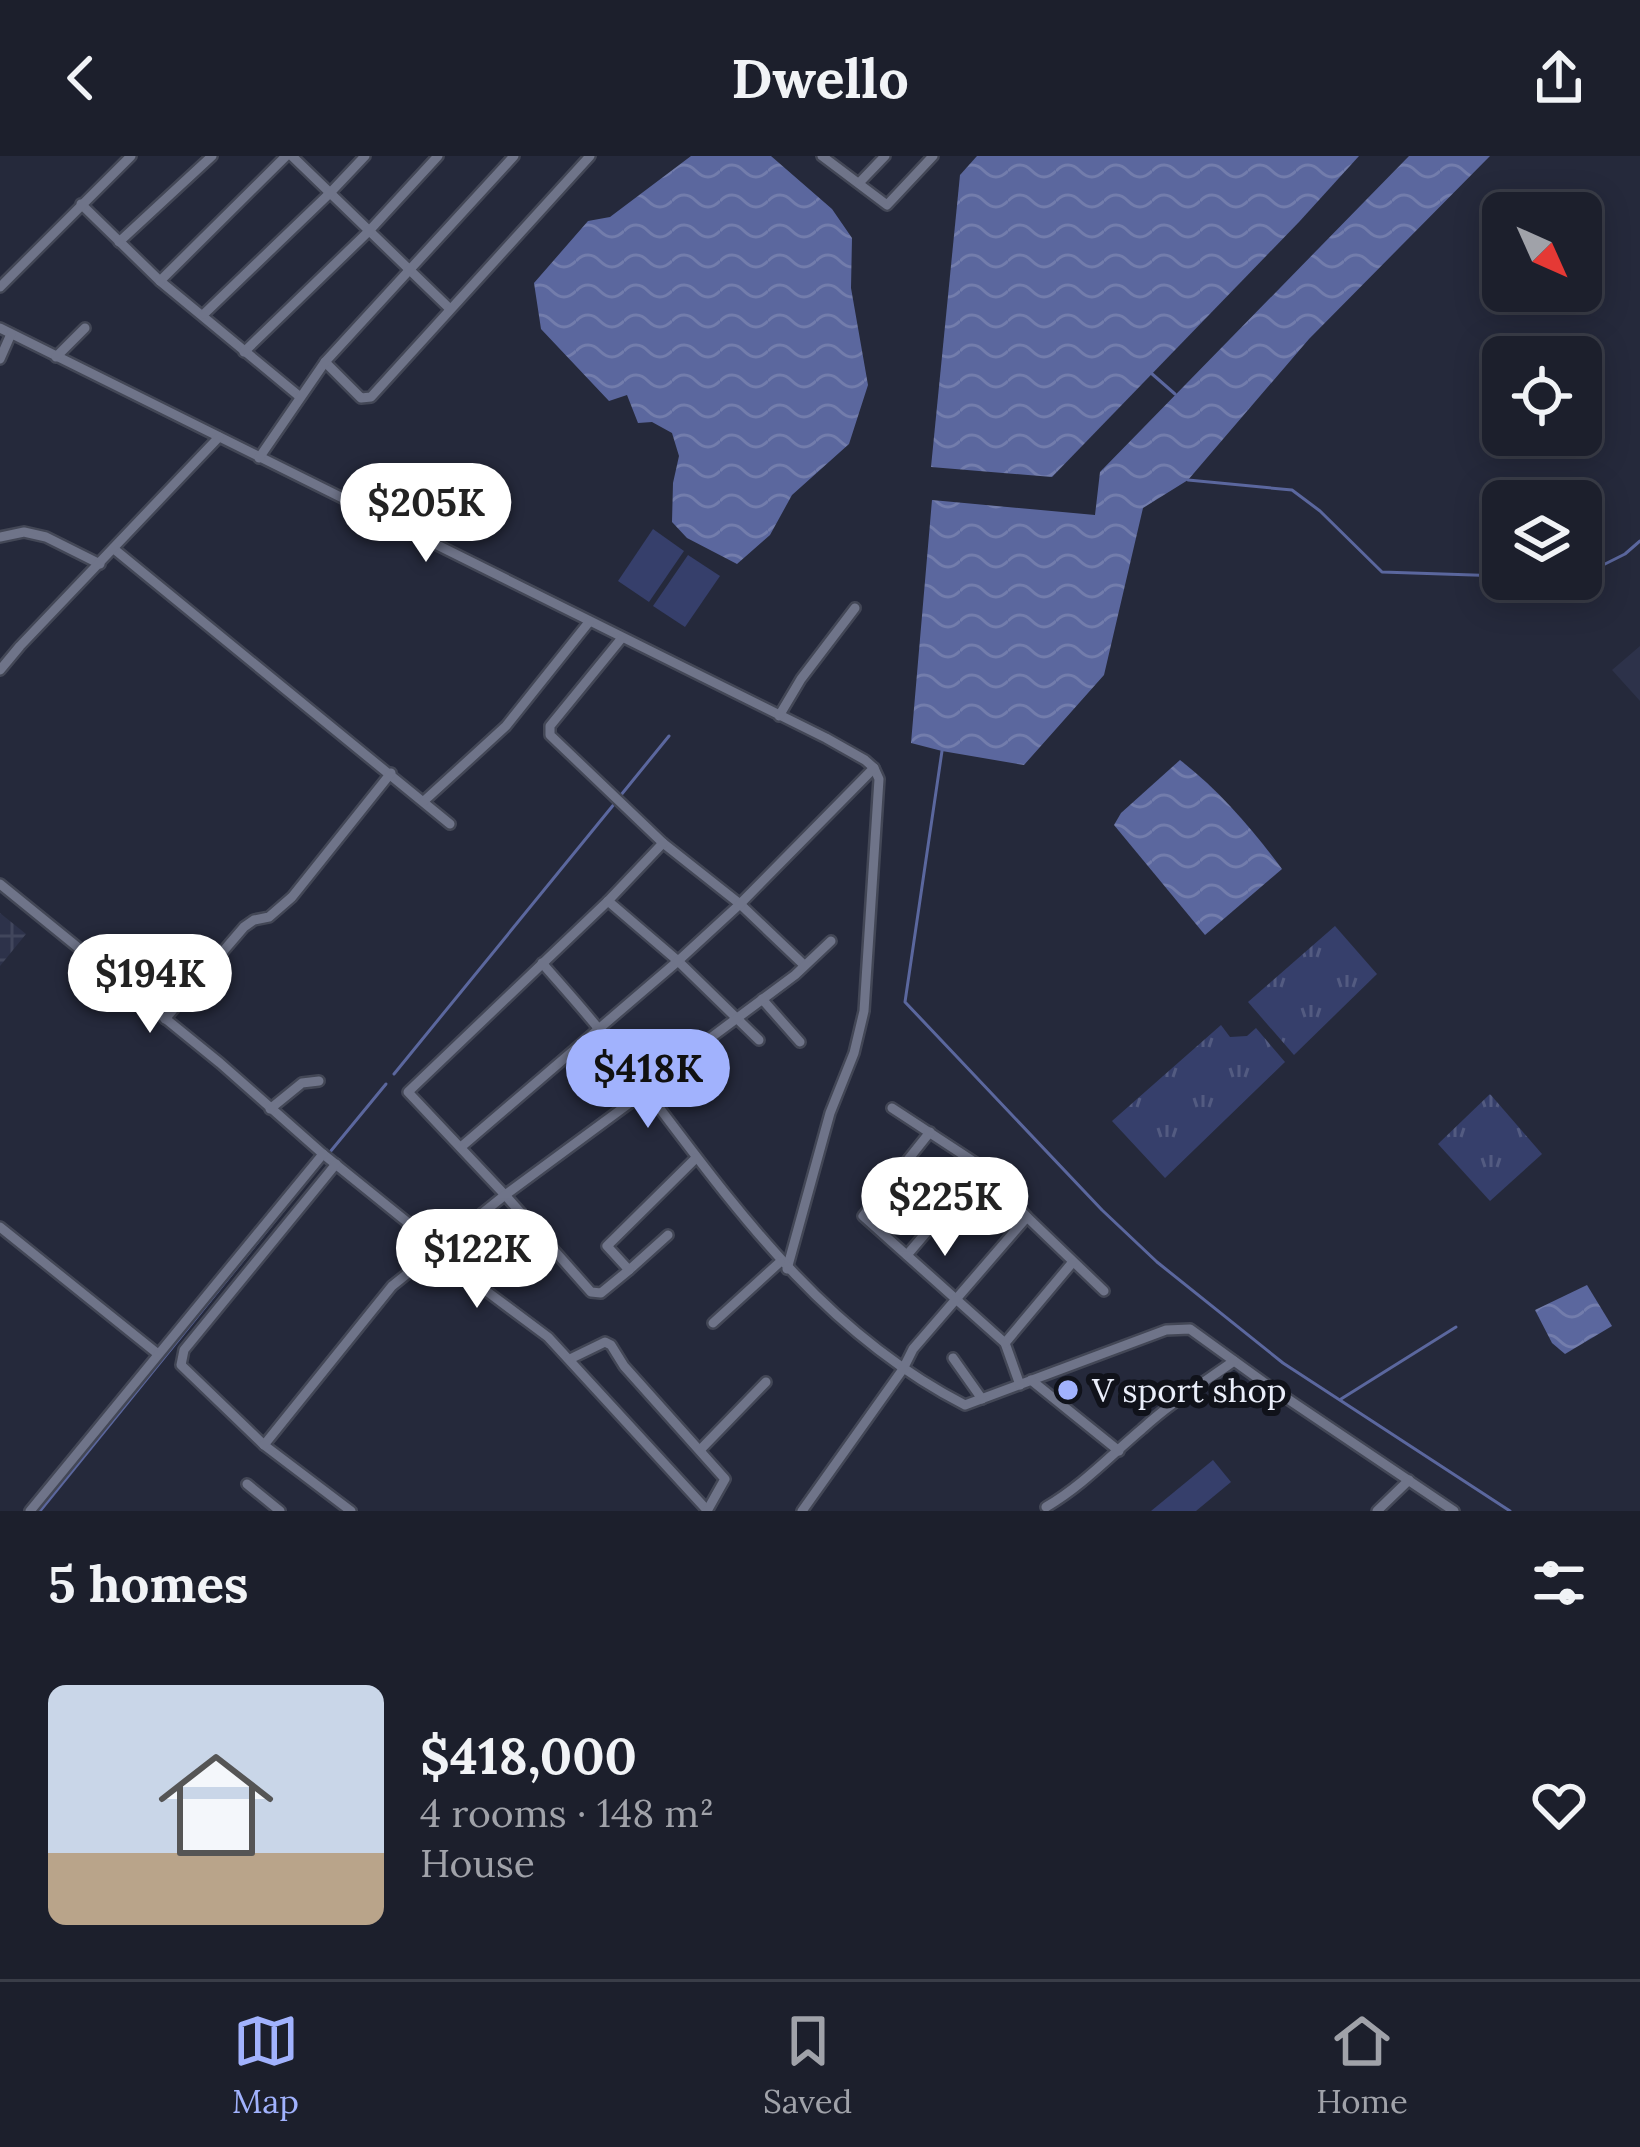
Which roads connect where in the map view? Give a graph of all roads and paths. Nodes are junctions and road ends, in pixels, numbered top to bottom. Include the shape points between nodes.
1 (131, 156) edge
2 (212, 156) edge
3 (289, 156) edge
4 (365, 156) edge
5 (438, 156) edge
6 (514, 156) edge
7 (590, 156) edge
8 (823, 156) edge
9 (885, 156) edge
10 (933, 156) edge
11 (860, 182) junction
12 (330, 193) junction
13 (81, 203) junction
14 (368, 231) junction
15 (119, 242) junction
16 (409, 270) junction
17 (160, 280) junction
18 (0, 287) edge
19 (449, 308) junction
20 (204, 314) junction
21 (85, 328) dead end
22 (5, 331) edge
23 (244, 352) junction
24 (56, 356) junction
25 (0, 359) edge
26 (325, 362) junction
27 (299, 396) junction
28 (219, 437) junction
29 (259, 458) junction
30 (0, 537) edge
31 (114, 549) junction
32 (100, 565) junction
33 (855, 608) dead end
34 (589, 622) junction
35 (621, 639) junction
36 (0, 670) edge
37 (779, 716) junction
38 (874, 768) junction
39 (391, 773) junction
40 (424, 801) junction
41 (450, 824) dead end
42 (663, 843) junction
43 (0, 884) edge
44 (608, 901) junction
45 (740, 904) junction
46 (832, 941) dead end
47 (678, 961) junction
48 (542, 963) junction
49 (804, 965) junction
50 (762, 999) junction
51 (165, 1018) junction
52 (738, 1018) junction
53 (600, 1030) junction
54 (759, 1040) dead end
55 (800, 1042) dead end
56 (319, 1081) dead end
57 (646, 1091) junction
58 (270, 1108) junction
59 (892, 1108) dead end
60 (930, 1132) junction
61 (461, 1147) junction
62 (696, 1158) junction
63 (329, 1159) junction
64 (982, 1167) junction
65 (506, 1195) junction
66 (1027, 1217) junction
67 (0, 1227) edge
68 (668, 1235) dead end
69 (438, 1247) junction
70 (907, 1255) junction
71 (1072, 1263) junction
72 (783, 1265) junction
73 (629, 1270) junction
74 (1104, 1291) dead end
75 (956, 1298) junction
76 (713, 1323) dead end
77 (1005, 1343) junction
78 (158, 1354) junction
79 (953, 1358) dead end
80 (570, 1359) junction
81 (1234, 1361) junction
82 (903, 1369) junction
83 (766, 1382) dead end
84 (1025, 1383) junction
85 (982, 1399) junction
86 (264, 1445) junction
87 (700, 1450) junction
88 (1119, 1451) junction
89 (1409, 1480) junction
90 (247, 1484) dead end
91 (1046, 1507) dead end
92 (274, 1509) edge
93 (30, 1511) edge
94 (351, 1511) edge
95 (707, 1511) edge
96 (802, 1511) edge
97 (1377, 1511) edge
98 (1454, 1511) edge

1 - 13 street
2 - 15 street
3 - 12 street
3 - 17 street
4 - 12 street
5 - 14 street
6 - 16 street
7 - 19 street
8 - 11 street
9 - 11 street
10 - 11 street via 886,205
12 - 14 street
12 - 20 street
13 - 15 street
13 - 18 street
14 - 16 street
14 - 23 street
15 - 17 street
16 - 19 street
16 - 26 street
17 - 20 street
19 - 26 street via 366,399
20 - 23 street
21 - 24 street
22 - 24 street
22 - 25 street
23 - 27 street
24 - 28 street
26 - 27 street
27 - 29 street
28 - 29 street
28 - 31 street
29 - 34 street
30 - 32 street via 46,537
31 - 32 street
31 - 39 street
32 - 36 street
33 - 37 street
34 - 35 street
34 - 40 street via 506,726
35 - 37 street
35 - 42 street via 550,735
37 - 38 street
38 - 45 street
38 - 72 street via 864,1011
39 - 40 street
39 - 51 street via 292,897 244,927
40 - 41 street
42 - 44 street
42 - 45 street
43 - 51 street
44 - 47 street
44 - 48 street
45 - 47 street
45 - 49 street
46 - 49 street
47 - 52 street
47 - 53 street
48 - 53 street
48 - 61 street via 409,1089
49 - 50 street
50 - 52 street
50 - 55 street
51 - 58 street
52 - 54 street
52 - 57 street
53 - 57 street
53 - 61 street
56 - 58 street via 302,1083
57 - 62 street
57 - 65 street
58 - 63 street
59 - 60 street
60 - 64 street
60 - 70 street via 862,1216
61 - 65 street
62 - 72 street
62 - 73 street via 608,1244
63 - 69 street
63 - 78 street
63 - 86 street via 181,1357
64 - 66 street
64 - 70 street
65 - 69 street
65 - 73 street via 591,1292 601,1294
66 - 71 street
66 - 75 street
67 - 78 street
68 - 73 street
69 - 80 street
69 - 86 street via 392,1286
70 - 75 street
71 - 74 street
71 - 77 street
72 - 76 street
72 - 82 street
75 - 77 street
75 - 82 street
77 - 84 street
78 - 93 street
79 - 85 street
80 - 87 street via 608,1342
80 - 95 street
81 - 84 street via 1180,1328
81 - 88 street
81 - 89 street
82 - 85 street via 965,1406
82 - 96 street
83 - 87 street
84 - 85 street
84 - 88 street
86 - 94 street
87 - 95 street via 725,1479
88 - 91 street
89 - 97 street
89 - 98 street
90 - 92 street

